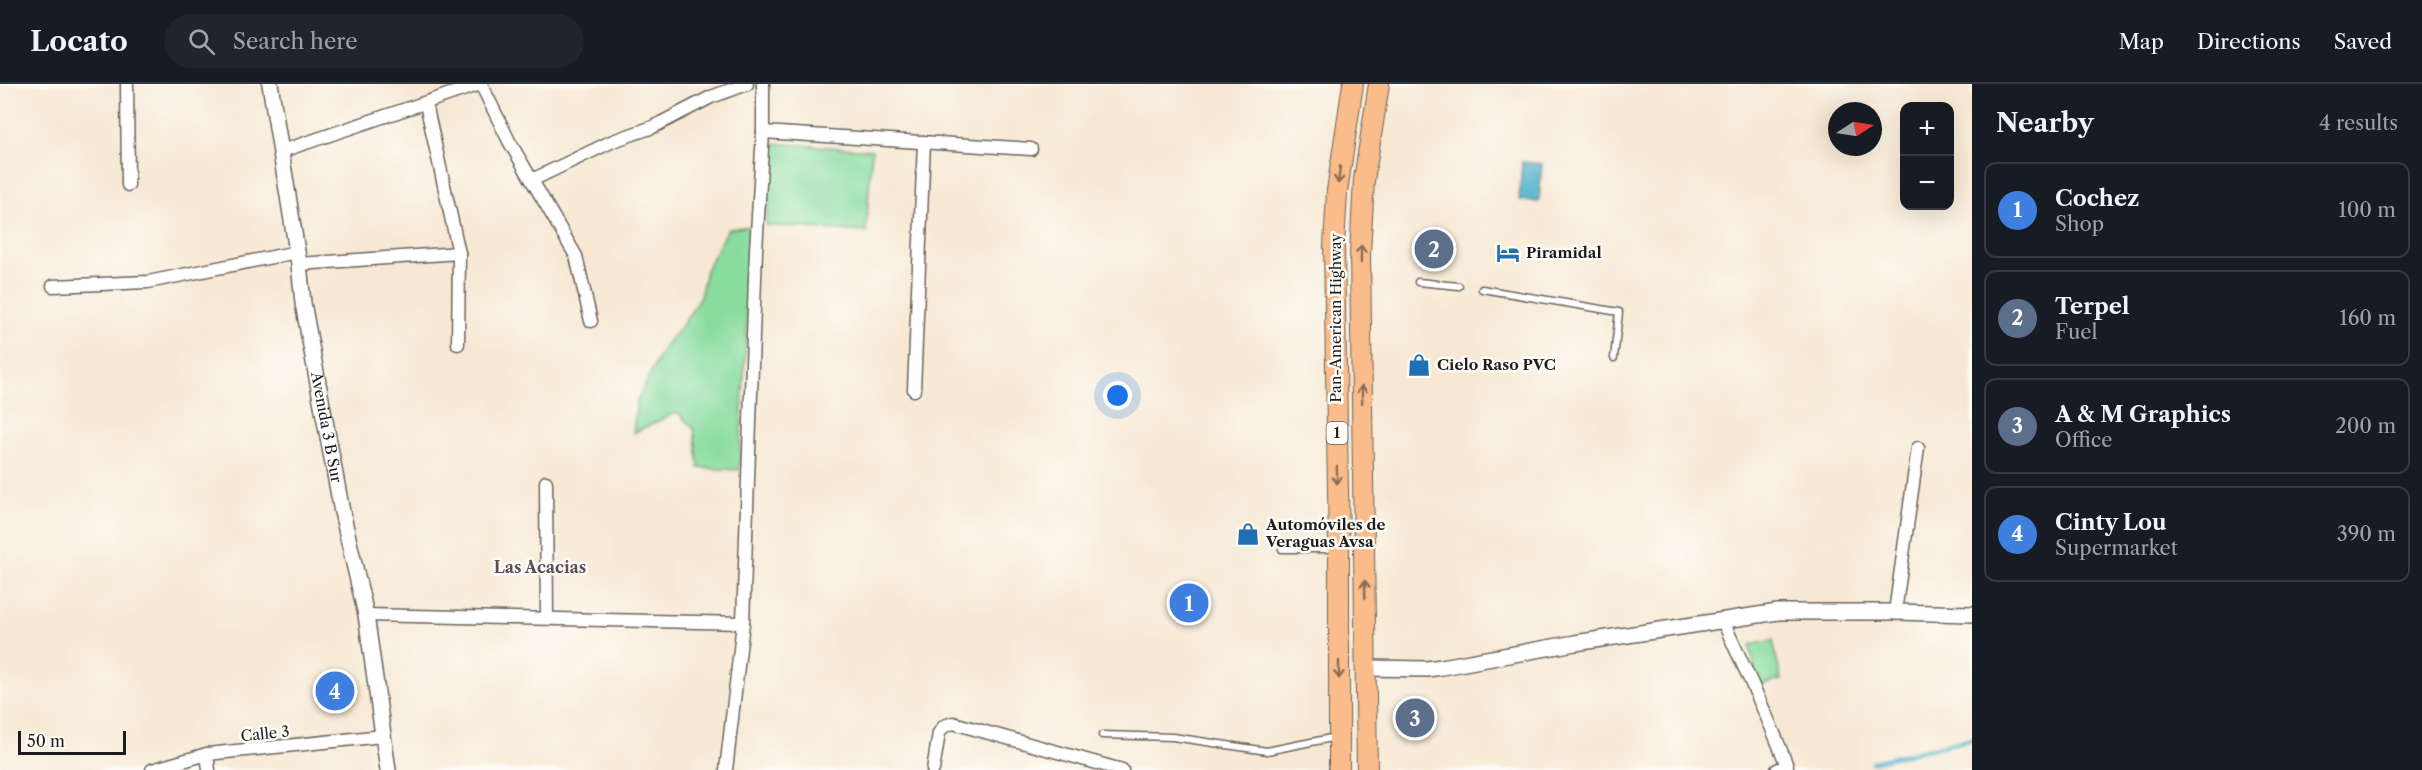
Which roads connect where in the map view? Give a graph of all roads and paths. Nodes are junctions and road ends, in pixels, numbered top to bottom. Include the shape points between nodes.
1 (127, 84) edge
2 (270, 84) edge
3 (480, 84) edge
4 (747, 84) edge
5 (763, 84) edge
6 (1355, 84) edge
7 (1372, 84) edge
8 (1379, 84) edge
9 (426, 104) junction
10 (1373, 116) junction
11 (763, 132) junction
12 (924, 142) junction
13 (1031, 149) dead end
14 (282, 152) junction
15 (532, 180) junction
16 (1364, 180) junction
17 (128, 185) dead end
18 (459, 253) junction
19 (298, 258) junction
20 (1418, 282) dead end
21 (53, 286) dead end
22 (1459, 286) dead end
23 (1482, 289) dead end
24 (1334, 303) junction
25 (591, 321) dead end
26 (458, 344) dead end
27 (1614, 358) dead end
28 (914, 390) dead end
29 (1918, 448) dead end
30 (546, 482) dead end
31 (1338, 503) junction
32 (1282, 549) dead end
33 (1339, 550) junction
34 (1895, 612) junction
35 (1972, 614) edge
36 (366, 615) junction
37 (547, 618) junction
38 (1722, 619) junction
39 (743, 622) junction
40 (1366, 668) junction
41 (1101, 735) dead end
42 (384, 736) junction
43 (1339, 736) junction
44 (207, 754) junction
45 (152, 770) edge
46 (208, 770) edge
47 (388, 770) edge
48 (726, 770) edge
49 (933, 770) edge
50 (1122, 770) edge
51 (1339, 770) edge
52 (1349, 770) edge
53 (1367, 770) edge
54 (1777, 770) edge

1 - 17 street
2 - 14 street, Avenida 3 B Sur
3 - 9 street
3 - 15 street
4 - 15 street
5 - 11 street
6 - 16 highway via 1358,100 1354,156 1356,170
6 -> 24 highway, Pan-American Highway / 1 via 1337,191
7 - 10 highway
8 - 10 highway, Pan-American Highway / 1
9 - 14 street
9 - 18 street
10 - 16 highway, Pan-American Highway / 1
11 - 12 street
11 - 39 street
12 - 13 street
12 - 28 street
14 - 19 street, Avenida 3 B Sur
15 - 25 street via 576,256
16 - 24 highway via 1349,201
40 -> 16 highway, Pan-American Highway / 1 via 1360,254
18 - 19 street
18 - 26 street
19 - 21 street via 148,282
19 - 36 street, Avenida 3 B Sur via 340,500
20 - 22 lane
23 - 27 lane via 1618,312
24 -> 31 highway, Pan-American Highway / 1
29 - 34 street
30 - 37 street
31 - 33 highway, Pan-American Highway / 1
31 - 40 highway via 1347,561 1352,648
32 - 33 lane
33 -> 43 highway, Pan-American Highway / 1
34 - 35 street
34 - 38 street via 1778,612
36 - 37 street
36 - 42 street, Avenida 3 B Sur
37 - 39 street
38 - 40 street via 1442,667
38 - 54 street via 1768,715 1787,766
39 - 48 street
40 - 52 highway via 1353,691
40 - 53 highway, Pan-American Highway / 1
41 - 43 lane via 1173,737 1267,751
42 - 44 street, Calle 3
42 - 47 street, Avenida 3 B Sur
43 - 51 highway, Pan-American Highway / 1
44 - 45 street, Calle 3
44 - 46 street
49 - 50 street via 939,733 953,723

